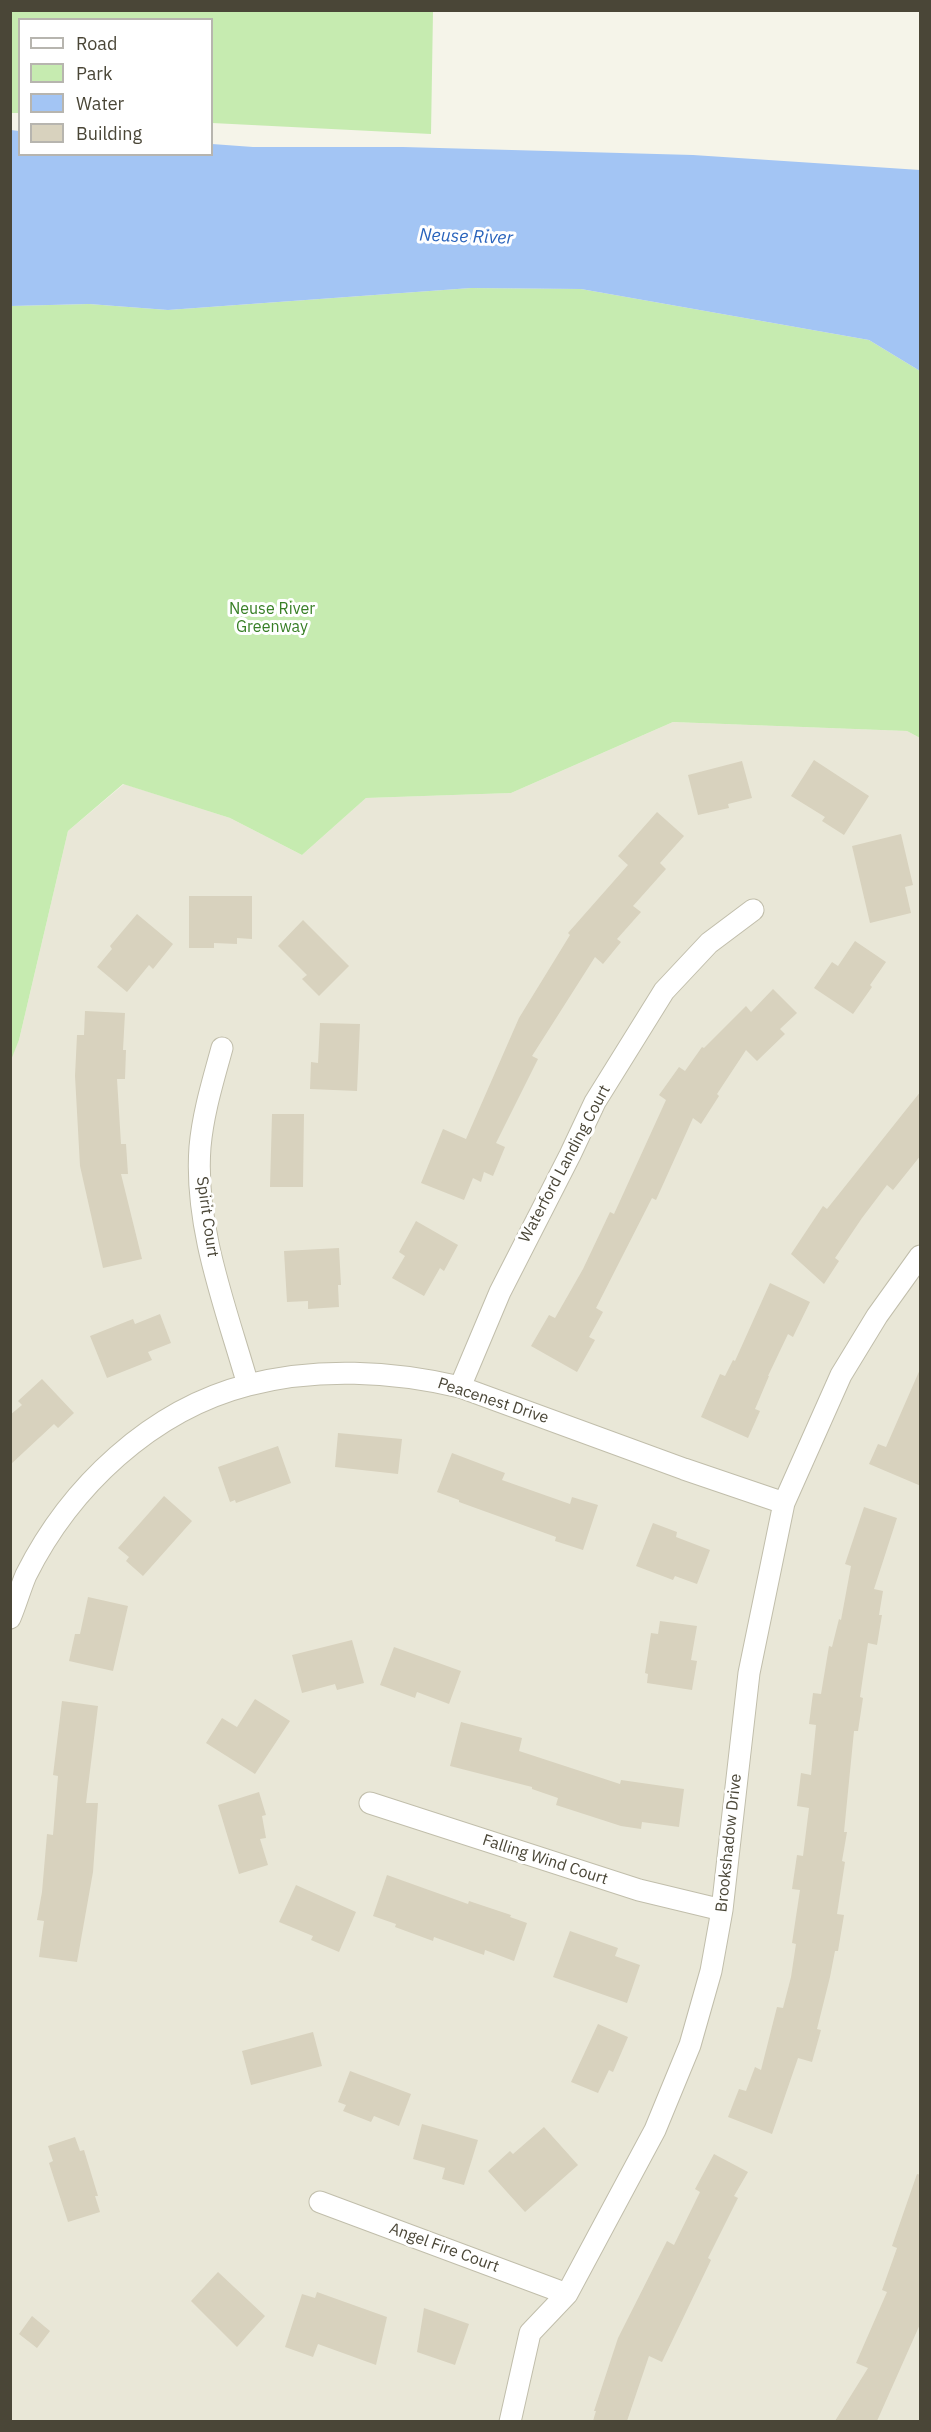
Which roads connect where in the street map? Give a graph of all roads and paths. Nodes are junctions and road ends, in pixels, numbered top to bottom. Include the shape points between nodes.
1 (753, 910) dead end
2 (222, 1048) dead end
3 (921, 1256) edge
4 (248, 1385) junction
5 (460, 1388) junction
6 (784, 1503) junction
7 (10, 1618) edge
8 (370, 1803) dead end
9 (722, 1910) junction
10 (320, 2202) dead end
11 (567, 2294) junction
12 (510, 2421) edge

1 - 5 street, Waterford Landing Court via 709,943 664,991 595,1102 500,1292
2 - 4 street, Spirit Court via 207,1099 200,1147 201,1196 210,1254
3 - 6 street, Brookshadow Drive via 842,1375
4 - 5 street, Peacenest Drive via 312,1374 348,1373 428,1380
4 - 7 street, Peacenest Drive via 187,1407 137,1440 104,1469 48,1536
5 - 6 street, Peacenest Drive
6 - 9 street, Brookshadow Drive via 749,1673
8 - 9 street, Falling Wind Court via 639,1890
9 - 11 street, Brookshadow Drive via 711,1971 690,2045 655,2130
10 - 11 street, Angel Fire Court
11 - 12 street, Brookshadow Drive via 530,2333

